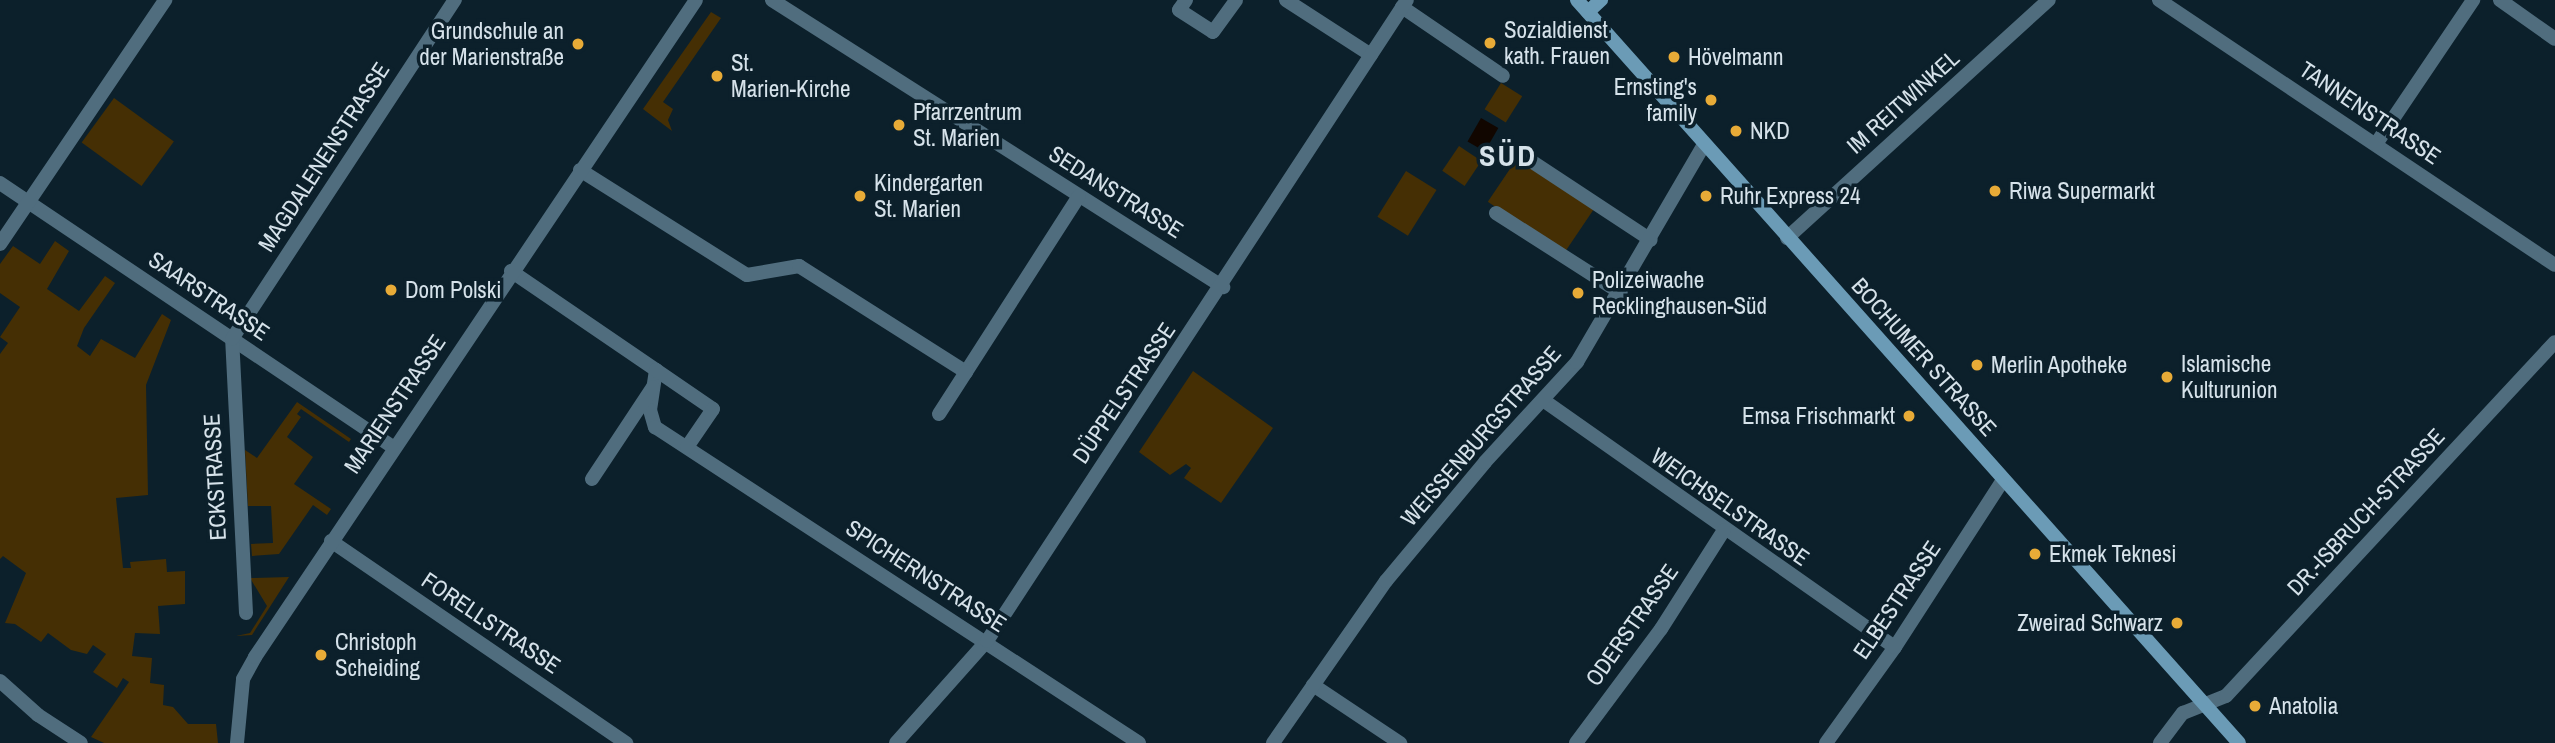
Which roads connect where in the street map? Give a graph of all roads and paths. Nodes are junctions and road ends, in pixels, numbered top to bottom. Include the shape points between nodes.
1 (165, 0) edge
2 (455, 0) edge
3 (696, 0) edge
4 (772, 0) edge
5 (1186, 0) edge
6 (1236, 0) edge
7 (1286, 0) edge
8 (1577, 0) edge
9 (1601, 0) edge
10 (2049, 0) edge
11 (2159, 0) edge
12 (2473, 0) edge
13 (2500, 0) edge
14 (1405, 4) edge
15 (1588, 12) junction
16 (2555, 39) edge
17 (1371, 55) junction
18 (1503, 76) dead end
19 (2376, 144) junction
20 (1703, 146) junction
21 (1522, 155) dead end
22 (580, 170) junction
23 (0, 183) edge
24 (1079, 195) junction
25 (30, 203) junction
26 (1496, 213) dead end
27 (1787, 238) junction
28 (1651, 240) junction
29 (0, 244) edge
30 (2555, 265) edge
31 (511, 271) junction
32 (1223, 286) junction
33 (1621, 293) junction
34 (232, 339) junction
35 (2555, 342) edge
36 (966, 372) junction
37 (656, 376) junction
38 (1543, 401) junction
39 (939, 414) dead end
40 (393, 446) junction
41 (687, 447) junction
42 (592, 479) dead end
43 (2003, 480) junction
44 (1724, 530) junction
45 (331, 541) junction
46 (246, 613) dead end
47 (987, 641) junction
48 (1895, 647) junction
49 (0, 681) edge
50 (1313, 685) junction
51 (2204, 705) junction
52 (80, 743) edge
53 (237, 743) edge
54 (626, 743) edge
55 (896, 743) edge
56 (1139, 743) edge
57 (1273, 743) edge
58 (1400, 743) edge
59 (1576, 743) edge
60 (1825, 743) edge
61 (2160, 743) edge
62 (2239, 743) edge

1 - 25 street
2 - 34 street, MAGDALENENSTRASSE
3 - 22 street, MARIENSTRASSE
4 - 24 street, SEDANSTRASSE
5 - 6 street via 1179,10 1213,32
7 - 17 street
8 - 15 main road, BOCHUMER STRASSE
9 - 15 main road
10 - 27 street, IM REITWINKEL
11 - 19 street, TANNENSTRASSE
12 - 19 street
13 - 16 street
14 - 17 street, DÜPPELSTRASSE
14 - 18 street
15 - 20 main road, BOCHUMER STRASSE
17 - 32 street, DÜPPELSTRASSE
19 - 30 street, TANNENSTRASSE
20 - 27 main road, BOCHUMER STRASSE
20 - 28 street, WEISSENBURGSTRASSE
21 - 28 street
22 - 31 street, MARIENSTRASSE
22 - 36 street via 747,275 799,266
23 - 25 street, SAARSTRASSE
24 - 32 street, SEDANSTRASSE
24 - 36 street
25 - 29 street
25 - 34 street, SAARSTRASSE
26 - 33 street
27 - 43 main road, BOCHUMER STRASSE
28 - 33 street, WEISSENBURGSTRASSE
31 - 37 street
31 - 40 street, MARIENSTRASSE
32 - 47 street, DÜPPELSTRASSE
33 - 38 street, WEISSENBURGSTRASSE via 1577,362
34 - 40 street, SAARSTRASSE
34 - 46 street, ECKSTRASSE
35 - 51 street, DR.-ISBRUCH-STRASSE via 2226,695
36 - 39 street
37 - 41 street, SPICHERNSTRASSE via 651,420
37 - 41 street via 713,410
37 - 42 street
38 - 44 street, WEICHSELSTRASSE
38 - 50 street, WEISSENBURGSTRASSE via 1485,462 1386,581
40 - 45 street, MARIENSTRASSE
41 - 47 street, SPICHERNSTRASSE
43 - 48 street, ELBESTRASSE
43 - 51 main road, BOCHUMER STRASSE
44 - 48 street, WEICHSELSTRASSE
44 - 59 street, ODERSTRASSE via 1661,629
45 - 53 street, MARIENSTRASSE via 243,679
45 - 54 street, FORELLSTRASSE
47 - 55 street, DÜPPELSTRASSE
47 - 56 street, SPICHERNSTRASSE
48 - 60 street, ELBESTRASSE
49 - 52 street via 38,715
50 - 57 street, WEISSENBURGSTRASSE
50 - 58 street
51 - 61 street, DR.-ISBRUCH-STRASSE via 2183,713
51 - 62 main road, BOCHUMER STRASSE

